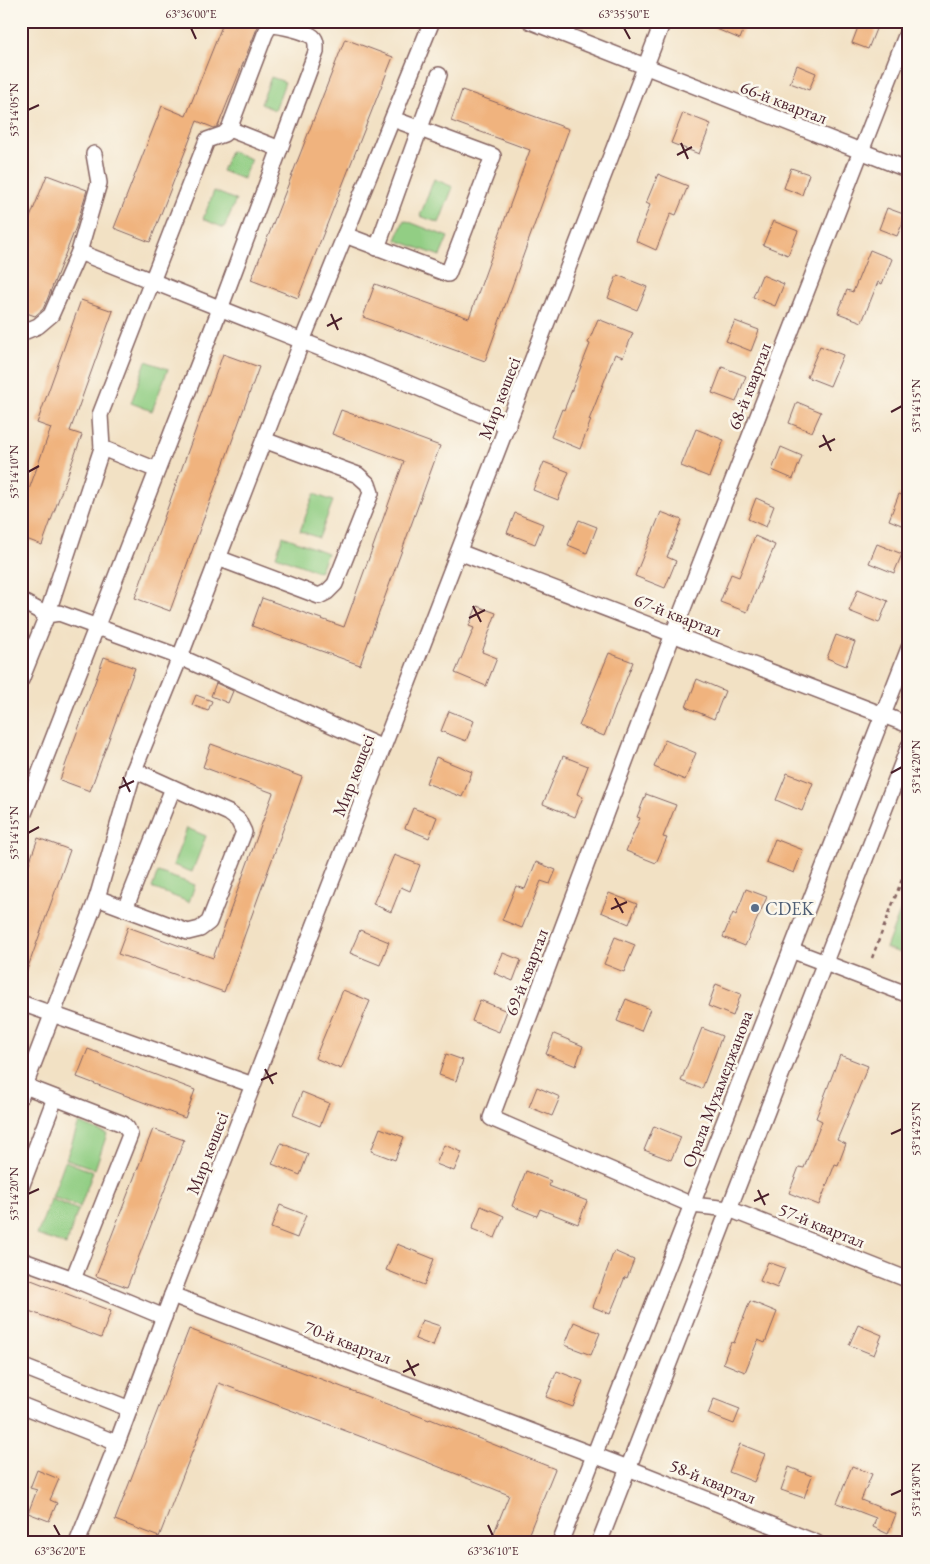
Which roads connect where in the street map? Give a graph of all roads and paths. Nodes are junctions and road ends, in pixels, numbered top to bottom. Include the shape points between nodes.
1 (432, 21) edge
2 (530, 21) edge
3 (663, 21) edge
4 (909, 28) edge
5 (646, 68) junction
6 (440, 75) dead end
7 (392, 119) junction
8 (229, 129) junction
9 (419, 130) junction
10 (280, 149) junction
11 (861, 152) junction
12 (94, 154) dead end
13 (909, 170) edge
14 (345, 235) junction
15 (377, 248) junction
16 (79, 252) junction
17 (153, 282) junction
18 (220, 309) junction
19 (21, 333) edge
20 (302, 341) junction
21 (508, 426) junction
22 (264, 440) junction
23 (102, 448) junction
24 (157, 470) junction
25 (459, 552) junction
26 (218, 558) junction
27 (21, 601) edge
28 (47, 615) junction
29 (98, 627) junction
30 (673, 634) junction
31 (909, 648) edge
32 (180, 657) junction
33 (21, 680) edge
34 (883, 715) junction
35 (909, 725) edge
36 (909, 746) edge
37 (384, 748) junction
38 (134, 770) junction
39 (174, 788) junction
40 (25, 800) edge
41 (21, 821) edge
42 (909, 861) edge
43 (97, 898) junction
44 (126, 909) junction
45 (791, 950) junction
46 (872, 958) dead end
47 (824, 963) junction
48 (909, 996) edge
49 (21, 1003) edge
50 (53, 1013) junction
51 (253, 1085) junction
52 (23, 1091) edge
53 (55, 1098) junction
54 (21, 1187) edge
55 (692, 1205) junction
56 (729, 1209) junction
57 (21, 1260) edge
58 (73, 1280) junction
59 (909, 1280) edge
60 (172, 1296) junction
61 (164, 1317) junction
62 (21, 1366) edge
63 (21, 1406) edge
64 (130, 1409) junction
65 (117, 1443) junction
66 (594, 1456) junction
67 (628, 1468) junction
68 (81, 1541) edge
69 (560, 1543) edge
70 (599, 1543) edge
71 (817, 1543) edge

1 - 7 street
2 - 5 street, 66-й квартал
3 - 5 street, Мир көшесі
4 - 11 street, 68-й квартал
5 - 11 street, 66-й квартал
5 - 21 street, Мир көшесі
6 - 9 street
7 - 9 street
7 - 14 street
8 - 10 street
8 - 10 street via 270,25 280,25 312,36 316,52
8 - 17 street via 207,140
9 - 15 street
9 - 15 street via 493,156 448,274
10 - 18 street
11 - 13 street, 66-й квартал
11 - 30 street, 68-й квартал
12 - 16 street via 98,183
14 - 15 street
14 - 20 street
16 - 17 street
16 - 19 street via 51,315 38,326
17 - 18 street
17 - 23 street via 100,415
18 - 20 street
18 - 24 street
20 - 21 street
20 - 22 street
21 - 25 street, Мир көшесі
22 - 26 street
22 - 26 street via 358,475 368,484 371,493 334,584 319,596
23 - 24 street
23 - 28 street
24 - 29 street
25 - 30 street, 67-й квартал
25 - 37 street, Мир көшесі
26 - 32 street
27 - 28 street
28 - 29 street via 59,613
28 - 33 street
29 - 32 street
29 - 40 street
30 - 34 street, 67-й квартал
30 - 55 street, 69-й квартал via 491,1118
31 - 34 street, Орала Мухамеджанова
32 - 37 street
32 - 38 street
34 - 35 street, 67-й квартал
34 - 45 street, Орала Мухамеджанова
36 - 47 street
37 - 51 street, Мир көшесі
38 - 39 street
38 - 43 street
39 - 44 street
39 - 44 street via 229,812 244,832 209,922 188,932
40 - 41 street
42 - 46 path
43 - 44 street
43 - 50 street
45 - 47 street
45 - 55 street, Орала Мухамеджанова
47 - 48 street
47 - 56 street
49 - 50 street
50 - 51 street
50 - 52 street
51 - 60 street, Мир көшесі
52 - 53 street
53 - 54 street
53 - 58 street via 123,1124 130,1135
55 - 56 street, 57-й квартал
55 - 66 street, Орала Мухамеджанова
56 - 59 street, 57-й квартал
56 - 67 street
57 - 58 street
58 - 61 street
60 - 61 street, Мир көшесі
60 - 66 street, 70-й квартал
61 - 64 street, Мир көшесі
62 - 64 street
63 - 65 street
64 - 65 street, Мир көшесі
65 - 68 street, Мир көшесі
66 - 67 street, 58-й квартал
66 - 69 street, Орала Мухамеджанова
67 - 70 street
67 - 71 street, 58-й квартал

